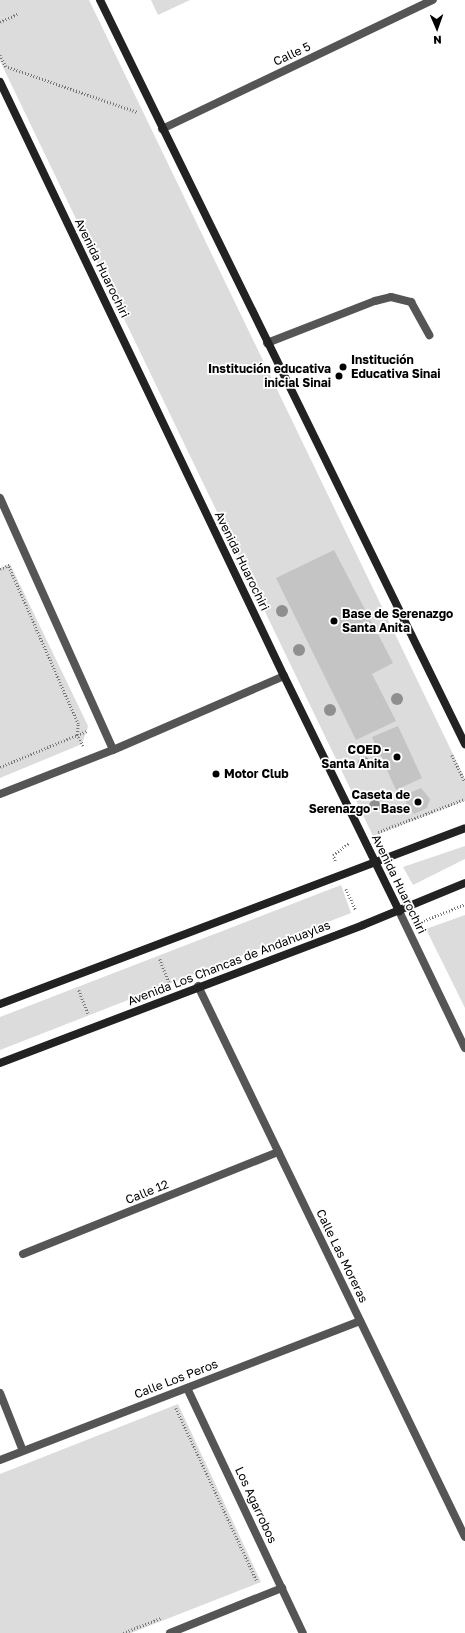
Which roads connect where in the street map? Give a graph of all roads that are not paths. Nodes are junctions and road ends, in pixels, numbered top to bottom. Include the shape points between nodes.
1 (100, 0) edge
2 (433, 0) edge
3 (0, 82) edge
4 (162, 129) junction
5 (429, 335) dead end
6 (267, 343) junction
7 (0, 498) edge
8 (284, 676) junction
9 (465, 744) edge
10 (113, 750) junction
11 (0, 794) edge
12 (465, 828) edge
13 (374, 861) junction
14 (465, 883) edge
15 (399, 911) junction
16 (198, 986) junction
17 (0, 1004) edge
18 (465, 1048) edge
19 (0, 1063) edge
20 (278, 1152) junction
21 (23, 1254) dead end
22 (360, 1321) junction
23 (187, 1388) junction
24 (0, 1393) edge
25 (23, 1452) junction
26 (0, 1460) edge
27 (465, 1537) edge
28 (282, 1588) junction
29 (170, 1633) edge
30 (304, 1633) edge

1 - 4 main road
2 - 4 street, Calle 5
3 - 8 main road, Avenida Huarochiri
4 - 6 main road
5 - 6 street via 411,302 391,297
6 - 9 main road
7 - 10 street
8 - 10 street
8 - 13 main road, Avenida Huarochiri
10 - 11 street
12 - 13 main road
13 - 15 main road, Avenida Huarochiri
13 - 17 main road
14 - 15 main road, Avenida Los Chancas de Andahuaylas
15 - 16 main road, Avenida Los Chancas de Andahuaylas
15 - 18 street, Avenida Huarochiri
16 - 19 main road, Avenida Los Chancas de Andahuaylas
16 - 20 street, Calle Las Moreras
20 - 21 street, Calle 12
20 - 22 street, Calle Las Moreras
22 - 23 street, Calle Los Peros
22 - 27 street, Calle Las Moreras
23 - 25 street, Calle Los Peros
23 - 28 street, Los Agarrobos
24 - 25 street
25 - 26 street, Calle Los Peros
28 - 29 street
28 - 30 street, Los Agarrobos

